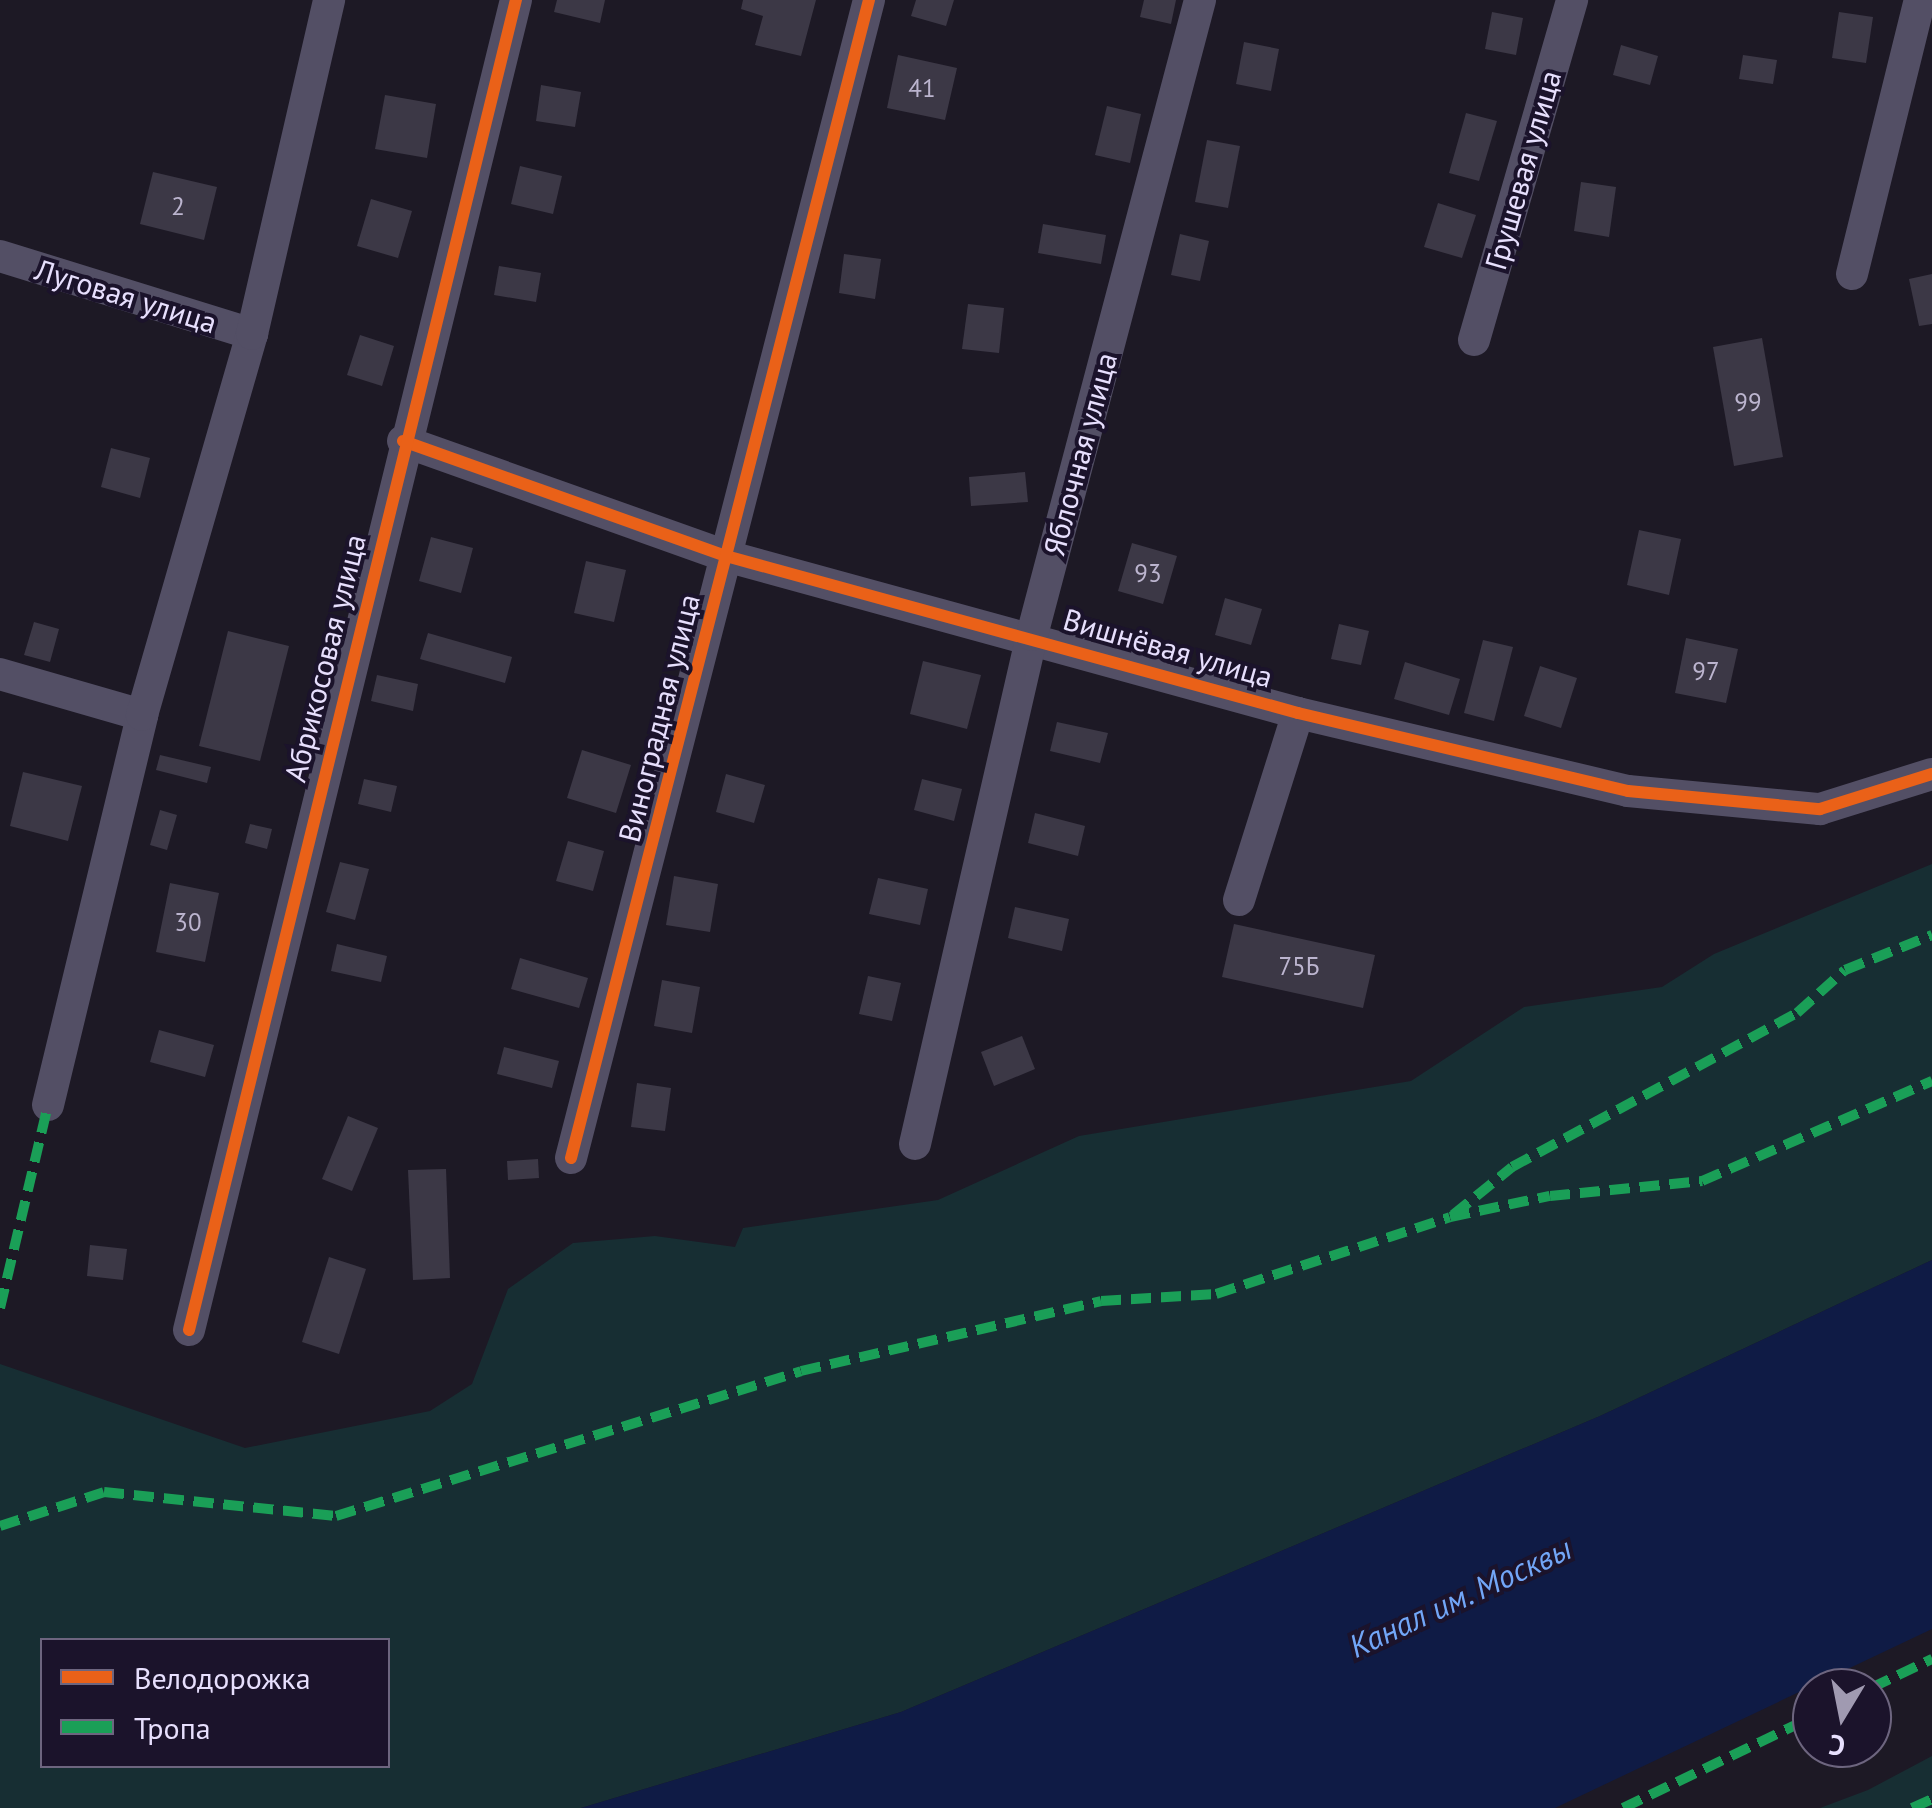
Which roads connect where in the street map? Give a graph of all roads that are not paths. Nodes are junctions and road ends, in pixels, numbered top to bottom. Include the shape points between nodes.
1 (329, 0) edge
2 (516, 0) edge
3 (870, 0) edge
4 (1200, 0) edge
5 (1572, 0) edge
6 (1920, 0) edge
7 (0, 256) edge
8 (1852, 274) dead end
9 (252, 334) junction
10 (1474, 340) dead end
11 (403, 441) junction
12 (726, 556) junction
13 (1032, 635) junction
14 (0, 674) edge
15 (1298, 713) junction
16 (142, 715) junction
17 (1932, 774) edge
18 (1239, 900) dead end
19 (48, 1105) dead end
20 (914, 1144) dead end
21 (572, 1158) dead end
22 (189, 1330) dead end

1 - 9 street
2 - 11 street, Абрикосовая улица
3 - 12 street, Виноградная улица
4 - 13 street, Яблочная улица
5 - 10 street, Грушевая улица
6 - 8 street
7 - 9 street, Луговая улица
9 - 16 street
11 - 12 street, Вишнёвая улица
11 - 22 street, Абрикосовая улица
12 - 13 street, Вишнёвая улица
12 - 21 street, Виноградная улица
13 - 15 street, Вишнёвая улица
13 - 20 street, Яблочная улица
14 - 16 street
15 - 17 street, Вишнёвая улица via 1686,797 1820,809
15 - 18 street
16 - 19 street

